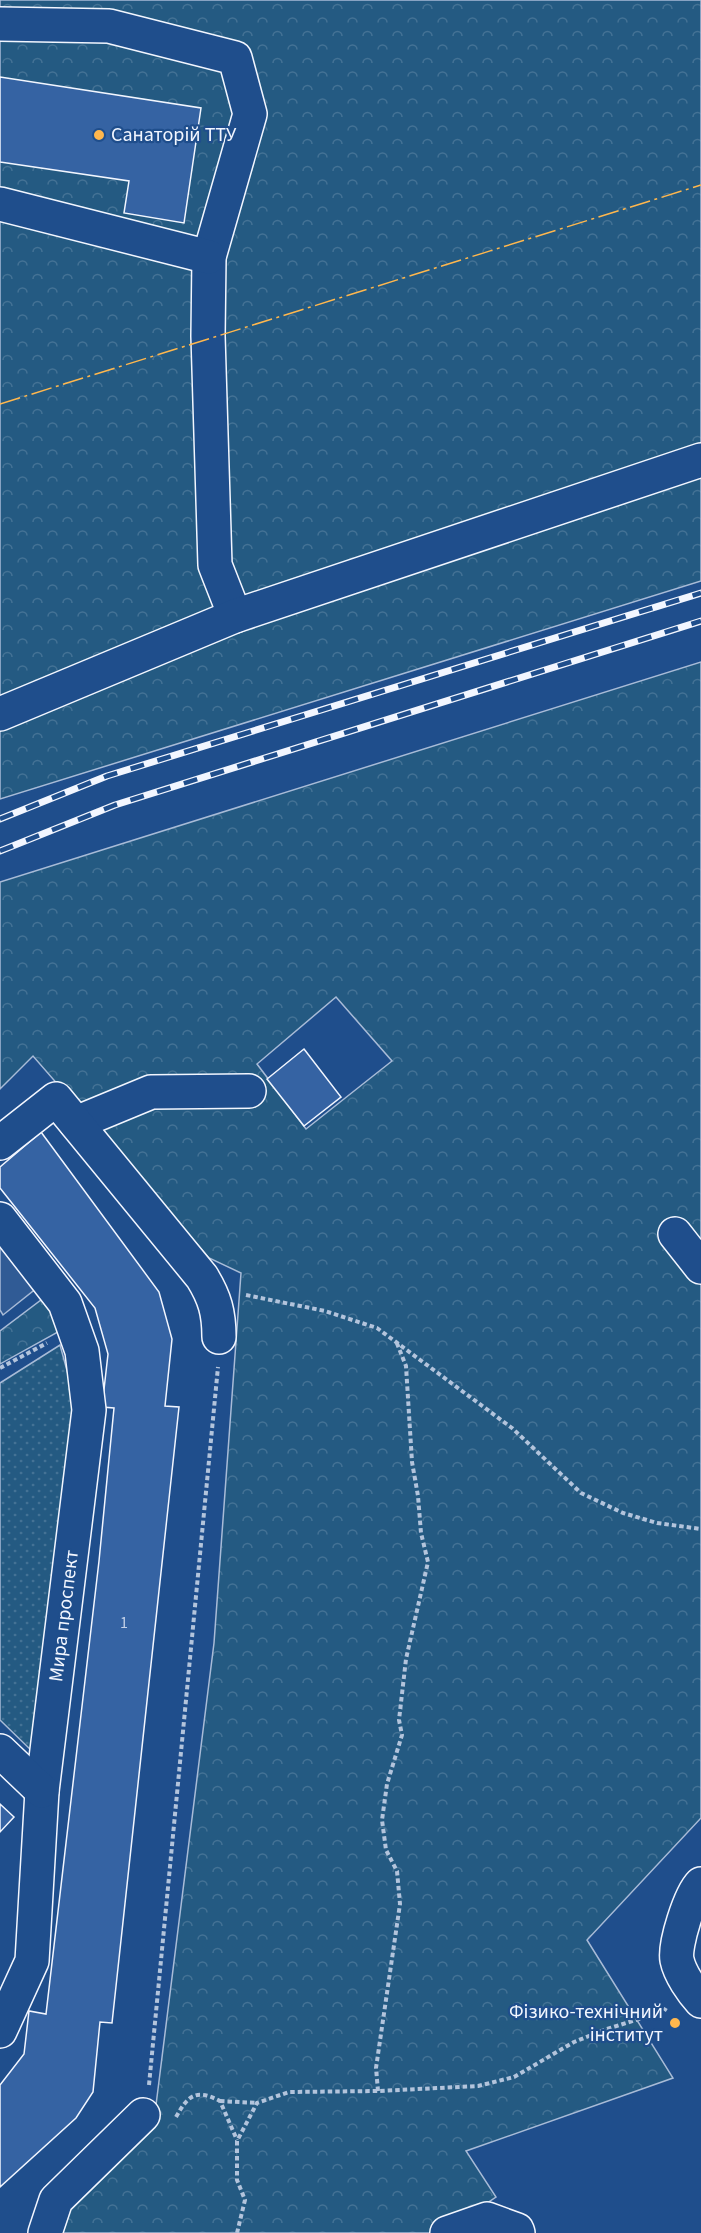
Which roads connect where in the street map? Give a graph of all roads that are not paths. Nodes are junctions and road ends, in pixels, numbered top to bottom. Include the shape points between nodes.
1 (0, 24) edge
2 (0, 204) edge
3 (209, 256) junction
4 (701, 460) edge
5 (235, 616) junction
6 (0, 714) edge
7 (249, 1091) dead end
8 (66, 1111) junction
9 (0, 1143) edge
10 (0, 1219) edge
11 (675, 1234) dead end
12 (701, 1268) edge
13 (219, 1337) road end
14 (0, 1751) edge
15 (42, 1791) junction
16 (701, 1884) edge
17 (693, 1989) edge
18 (0, 2031) edge
19 (158, 2119) road end
20 (45, 2233) edge
21 (447, 2233) edge
22 (518, 2233) edge

1 - 3 lane via 109,26 235,58 250,114
2 - 3 lane
3 - 5 lane via 215,565
4 - 5 lane
5 - 6 lane
7 - 8 lane via 151,1092
8 - 9 lane
8 - 13 lane via 212,1293 219,1314
10 - 15 lane, Мира проспект via 65,1303 82,1351 88,1410
11 - 12 lane
14 - 15 lane
15 - 18 lane, Мира проспект via 32,1961
16 - 17 lane via 681,1930 677,1960
19 - 20 lane via 56,2200
21 - 22 lane via 487,2219

